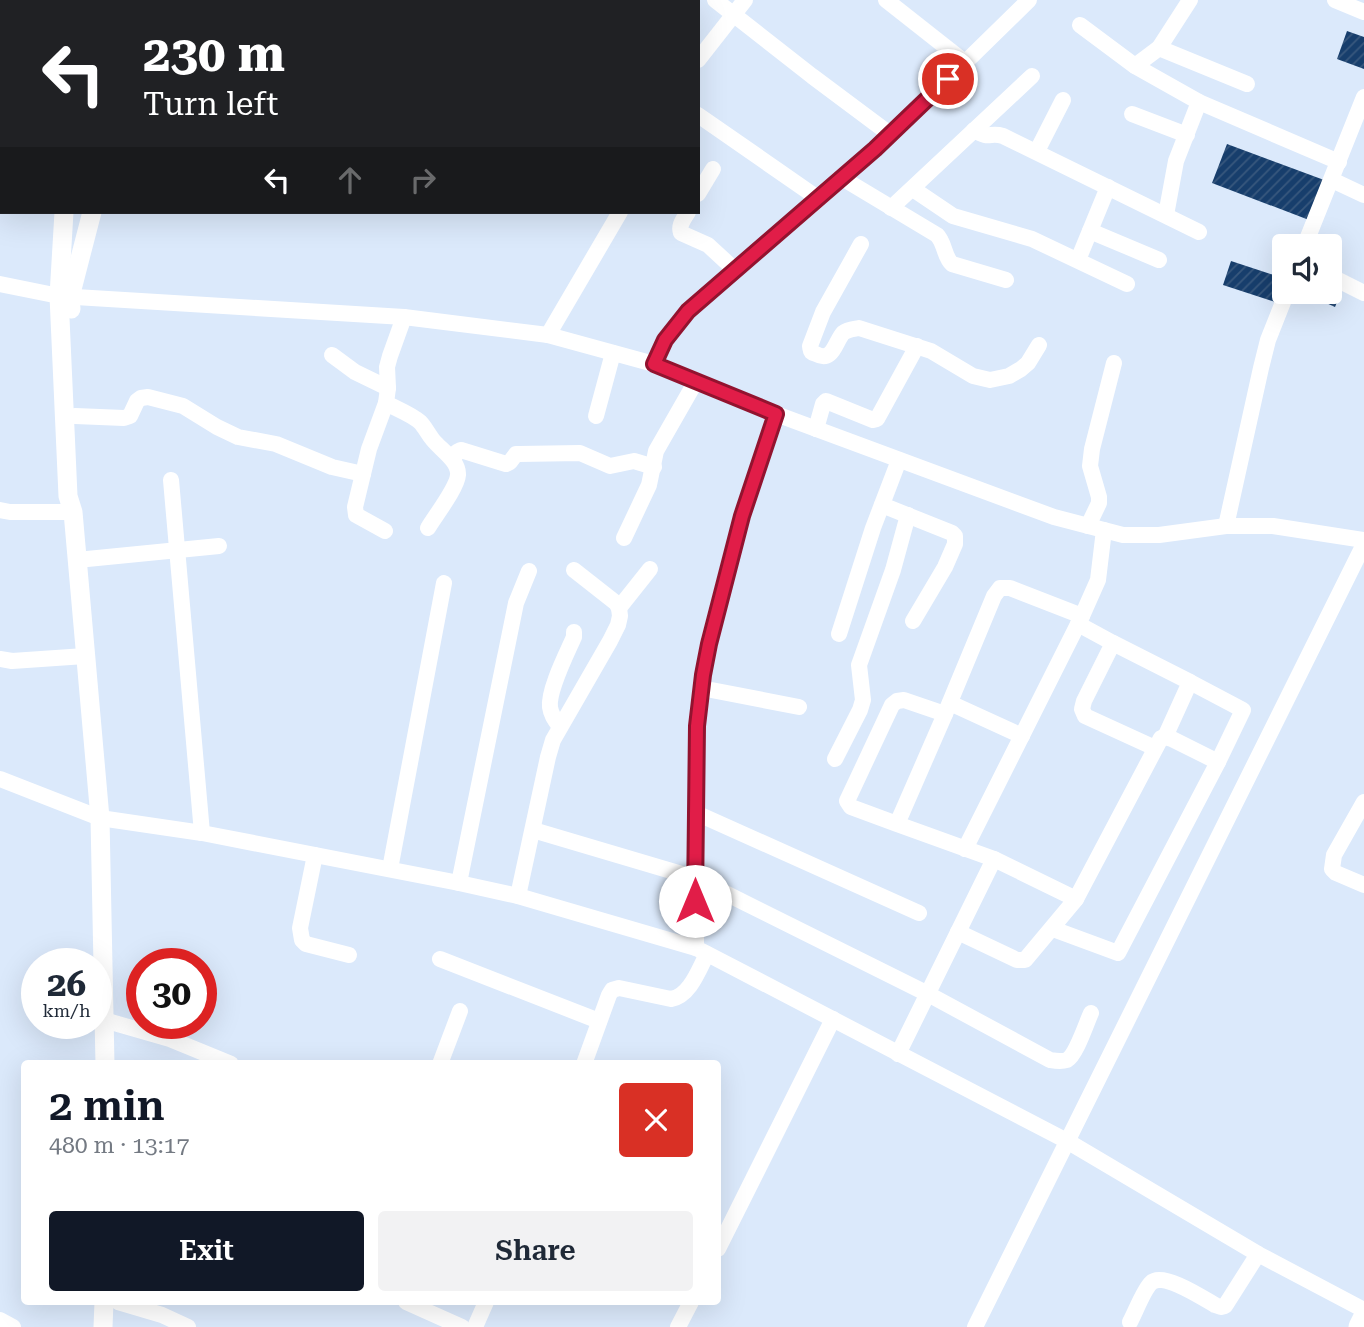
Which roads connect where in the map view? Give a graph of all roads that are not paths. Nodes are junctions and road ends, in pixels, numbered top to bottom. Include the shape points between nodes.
1 (715, 0) edge
2 (745, 0) edge
3 (886, 0) edge
4 (1029, 0) edge
5 (1190, 0) edge
6 (1335, 0) edge
7 (1364, 12) edge
8 (733, 14) junction
9 (1080, 25) dead end
10 (1159, 48) junction
11 (700, 57) edge
12 (966, 63) junction
13 (1135, 66) junction
14 (1032, 76) dead end
15 (1247, 84) dead end
16 (1063, 100) dead end
17 (1199, 102) junction
18 (1363, 103) edge
19 (1132, 114) dead end
20 (700, 116) edge
21 (974, 130) junction
22 (891, 135) junction
23 (1187, 135) junction
24 (1037, 151) junction
25 (1339, 162) junction
26 (713, 169) dead end
27 (842, 178) junction
28 (1332, 180) junction
29 (1108, 187) junction
30 (913, 189) junction
31 (700, 191) edge
32 (1364, 195) edge
33 (819, 199) junction
34 (891, 208) junction
35 (65, 214) edge
36 (91, 214) edge
37 (619, 214) edge
38 (687, 214) edge
39 (1166, 215) junction
40 (1090, 231) junction
41 (1199, 232) dead end
42 (1309, 234) edge
43 (73, 244) junction
44 (861, 244) dead end
45 (1078, 260) junction
46 (1158, 260) dead end
47 (735, 270) junction
48 (1006, 280) dead end
49 (1342, 282) edge
50 (0, 284) edge
51 (1127, 284) dead end
52 (1364, 293) edge
53 (64, 297) junction
54 (1282, 304) edge
55 (404, 317) junction
56 (548, 335) junction
57 (1039, 345) dead end
58 (917, 346) junction
59 (613, 353) junction
60 (332, 355) dead end
61 (1114, 363) dead end
62 (654, 364) junction
63 (696, 382) junction
64 (387, 396) junction
65 (776, 414) junction
66 (75, 416) junction
67 (596, 416) dead end
68 (816, 429) junction
69 (453, 460) junction
70 (899, 460) junction
71 (654, 467) junction
72 (363, 474) junction
73 (171, 480) dead end
74 (882, 505) junction
75 (0, 510) edge
76 (73, 512) junction
77 (908, 515) junction
78 (1226, 526) junction
79 (428, 528) dead end
80 (1096, 528) junction
81 (385, 531) dead end
82 (624, 538) dead end
83 (1364, 542) edge
84 (219, 546) dead end
85 (177, 550) junction
86 (77, 560) junction
87 (650, 569) dead end
88 (574, 570) dead end
89 (528, 571) dead end
90 (444, 583) dead end
91 (619, 608) junction
92 (1080, 620) junction
93 (913, 621) dead end
94 (574, 632) dead end
95 (839, 634) dead end
96 (1113, 643) junction
97 (85, 656) junction
98 (0, 659) edge
99 (1190, 682) junction
100 (701, 688) junction
101 (799, 707) dead end
102 (948, 708) junction
103 (560, 727) junction
104 (1022, 736) junction
105 (1160, 742) junction
106 (835, 759) dead end
107 (1218, 762) junction
108 (0, 779) edge
109 (1364, 802) edge
110 (696, 813) junction
111 (100, 818) junction
112 (897, 824) junction
113 (533, 830) junction
114 (202, 833) junction
115 (965, 849) junction
116 (315, 855) junction
117 (994, 859) junction
118 (390, 869) junction
119 (695, 878) junction
120 (459, 883) junction
121 (1364, 885) edge
122 (518, 896) junction
123 (1076, 899) junction
124 (919, 913) dead end
125 (1053, 929) junction
126 (958, 932) junction
127 (103, 948) edge
128 (701, 951) junction
129 (349, 955) dead end
130 (440, 959) dead end
131 (928, 993) junction
132 (460, 1011) dead end
133 (1091, 1013) dead end
134 (833, 1019) junction
135 (599, 1021) junction
136 (112, 1022) edge
137 (104, 1039) edge
138 (898, 1054) junction
139 (105, 1060) edge
140 (221, 1060) edge
141 (442, 1060) edge
142 (585, 1060) edge
143 (1067, 1141) junction
144 (721, 1243) edge
145 (1258, 1254) junction
146 (104, 1305) edge
147 (128, 1305) edge
148 (413, 1305) edge
149 (485, 1305) edge
150 (690, 1305) edge
151 (1364, 1311) edge
152 (1364, 1319) edge
153 (0, 1320) edge
154 (1130, 1322) dead end
155 (682, 1326) edge
156 (13, 1327) edge
157 (103, 1327) edge
158 (188, 1327) edge
159 (462, 1327) edge
160 (475, 1327) edge
161 (975, 1327) edge
162 (1360, 1327) edge

1 - 8 street
2 - 8 street
3 - 12 street
4 - 12 street
5 - 10 street
6 - 7 street
8 - 11 street
8 - 22 street
9 - 13 street
10 - 13 street
10 - 15 street
12 - 22 street
13 - 17 street
14 - 21 street
16 - 24 street
17 - 23 street
17 - 25 street
18 - 25 street
19 - 23 street
20 - 33 street
21 - 24 street via 984,136 999,134
21 - 30 street
22 - 27 street
23 - 39 street via 1176,162
24 - 29 street
25 - 28 street
26 - 31 street
27 - 33 street
27 - 34 street
28 - 32 street
28 - 42 street
29 - 39 street
29 - 40 street
30 - 34 street
30 - 45 street via 953,216 1032,239
33 - 47 street
34 - 48 street via 937,235 952,264
35 - 43 main road
36 - 43 main road
37 - 56 street
38 - 47 street via 681,233 708,245
39 - 41 street
40 - 45 street
40 - 46 street
43 - 53 main road
44 - 58 street via 822,312 810,350 827,356 843,333 859,328
45 - 51 street
47 - 62 street via 681,318
49 - 52 street
50 - 53 street
53 - 55 street
53 - 66 main road
53 - 76 main road via 68,496
54 - 78 street via 1268,340
55 - 56 street
55 - 64 street via 387,367
56 - 59 street
57 - 58 street via 1021,369 990,380 973,376
58 - 68 street via 877,419 826,401
59 - 62 street
59 - 67 street
60 - 64 street
61 - 80 street via 1090,467 1099,497
62 - 63 street
63 - 65 street
63 - 71 street via 656,451
64 - 69 street via 423,424
64 - 72 street
65 - 68 street
65 - 100 street via 742,516
66 - 72 street via 124,418 141,398 148,397 183,406 238,437 276,444
66 - 76 main road via 80,497
68 - 70 street
69 - 71 street via 461,450 506,464 516,454 571,453 611,466 634,461
69 - 79 street via 458,474 455,484
70 - 74 street
70 - 80 street
71 - 82 street
72 - 81 street via 356,515
73 - 85 street
74 - 77 street
74 - 95 street
75 - 76 street
76 - 86 main road
77 - 93 street via 952,533 956,540
77 - 106 street via 859,665 863,700
78 - 80 street via 1159,535 1123,535
78 - 83 street via 1273,526
80 - 92 street via 1098,580
83 - 143 street
84 - 85 street
85 - 86 street
85 - 114 street
86 - 97 main road
87 - 91 street
88 - 91 street
89 - 120 street via 516,603
90 - 118 street
91 - 103 street via 618,625
92 - 96 street
92 - 102 street via 1010,587 1000,588
92 - 104 street
94 - 103 street via 551,694 553,716
96 - 99 street
96 - 105 street via 1084,701 1085,716
97 - 98 street
97 - 111 main road
99 - 105 street
99 - 107 street via 1243,710
100 - 101 street
100 - 110 street
102 - 104 street
102 - 112 street
102 - 112 street via 904,700 892,705 847,801 851,807
103 - 113 street via 548,757
104 - 115 street
105 - 107 street
105 - 123 street
107 - 125 street via 1118,953
108 - 111 street
109 - 121 street via 1334,855 1332,869
110 - 119 street
110 - 124 street
111 - 114 street
111 - 127 main road
112 - 115 street
113 - 119 street
113 - 122 street
114 - 116 street
115 - 117 street
116 - 118 street
116 - 129 street via 300,928 302,940
117 - 123 street
117 - 126 street
118 - 120 street
119 - 128 street
119 - 131 street
120 - 122 street
122 - 128 street
123 - 125 street
125 - 126 street via 1022,961
126 - 131 street
128 - 134 street
128 - 135 street via 687,990 678,998 612,990
130 - 135 street
131 - 133 street via 1059,1062 1072,1056
131 - 138 street
132 - 141 street
134 - 138 street
134 - 144 street
135 - 142 street
136 - 140 street
137 - 139 main road
138 - 143 street
143 - 145 street
143 - 161 street
145 - 151 street
145 - 154 street via 1225,1306 1168,1280 1154,1280
146 - 157 main road
147 - 158 street
148 - 159 street
149 - 160 street
150 - 155 street
152 - 162 highway
153 - 156 street

